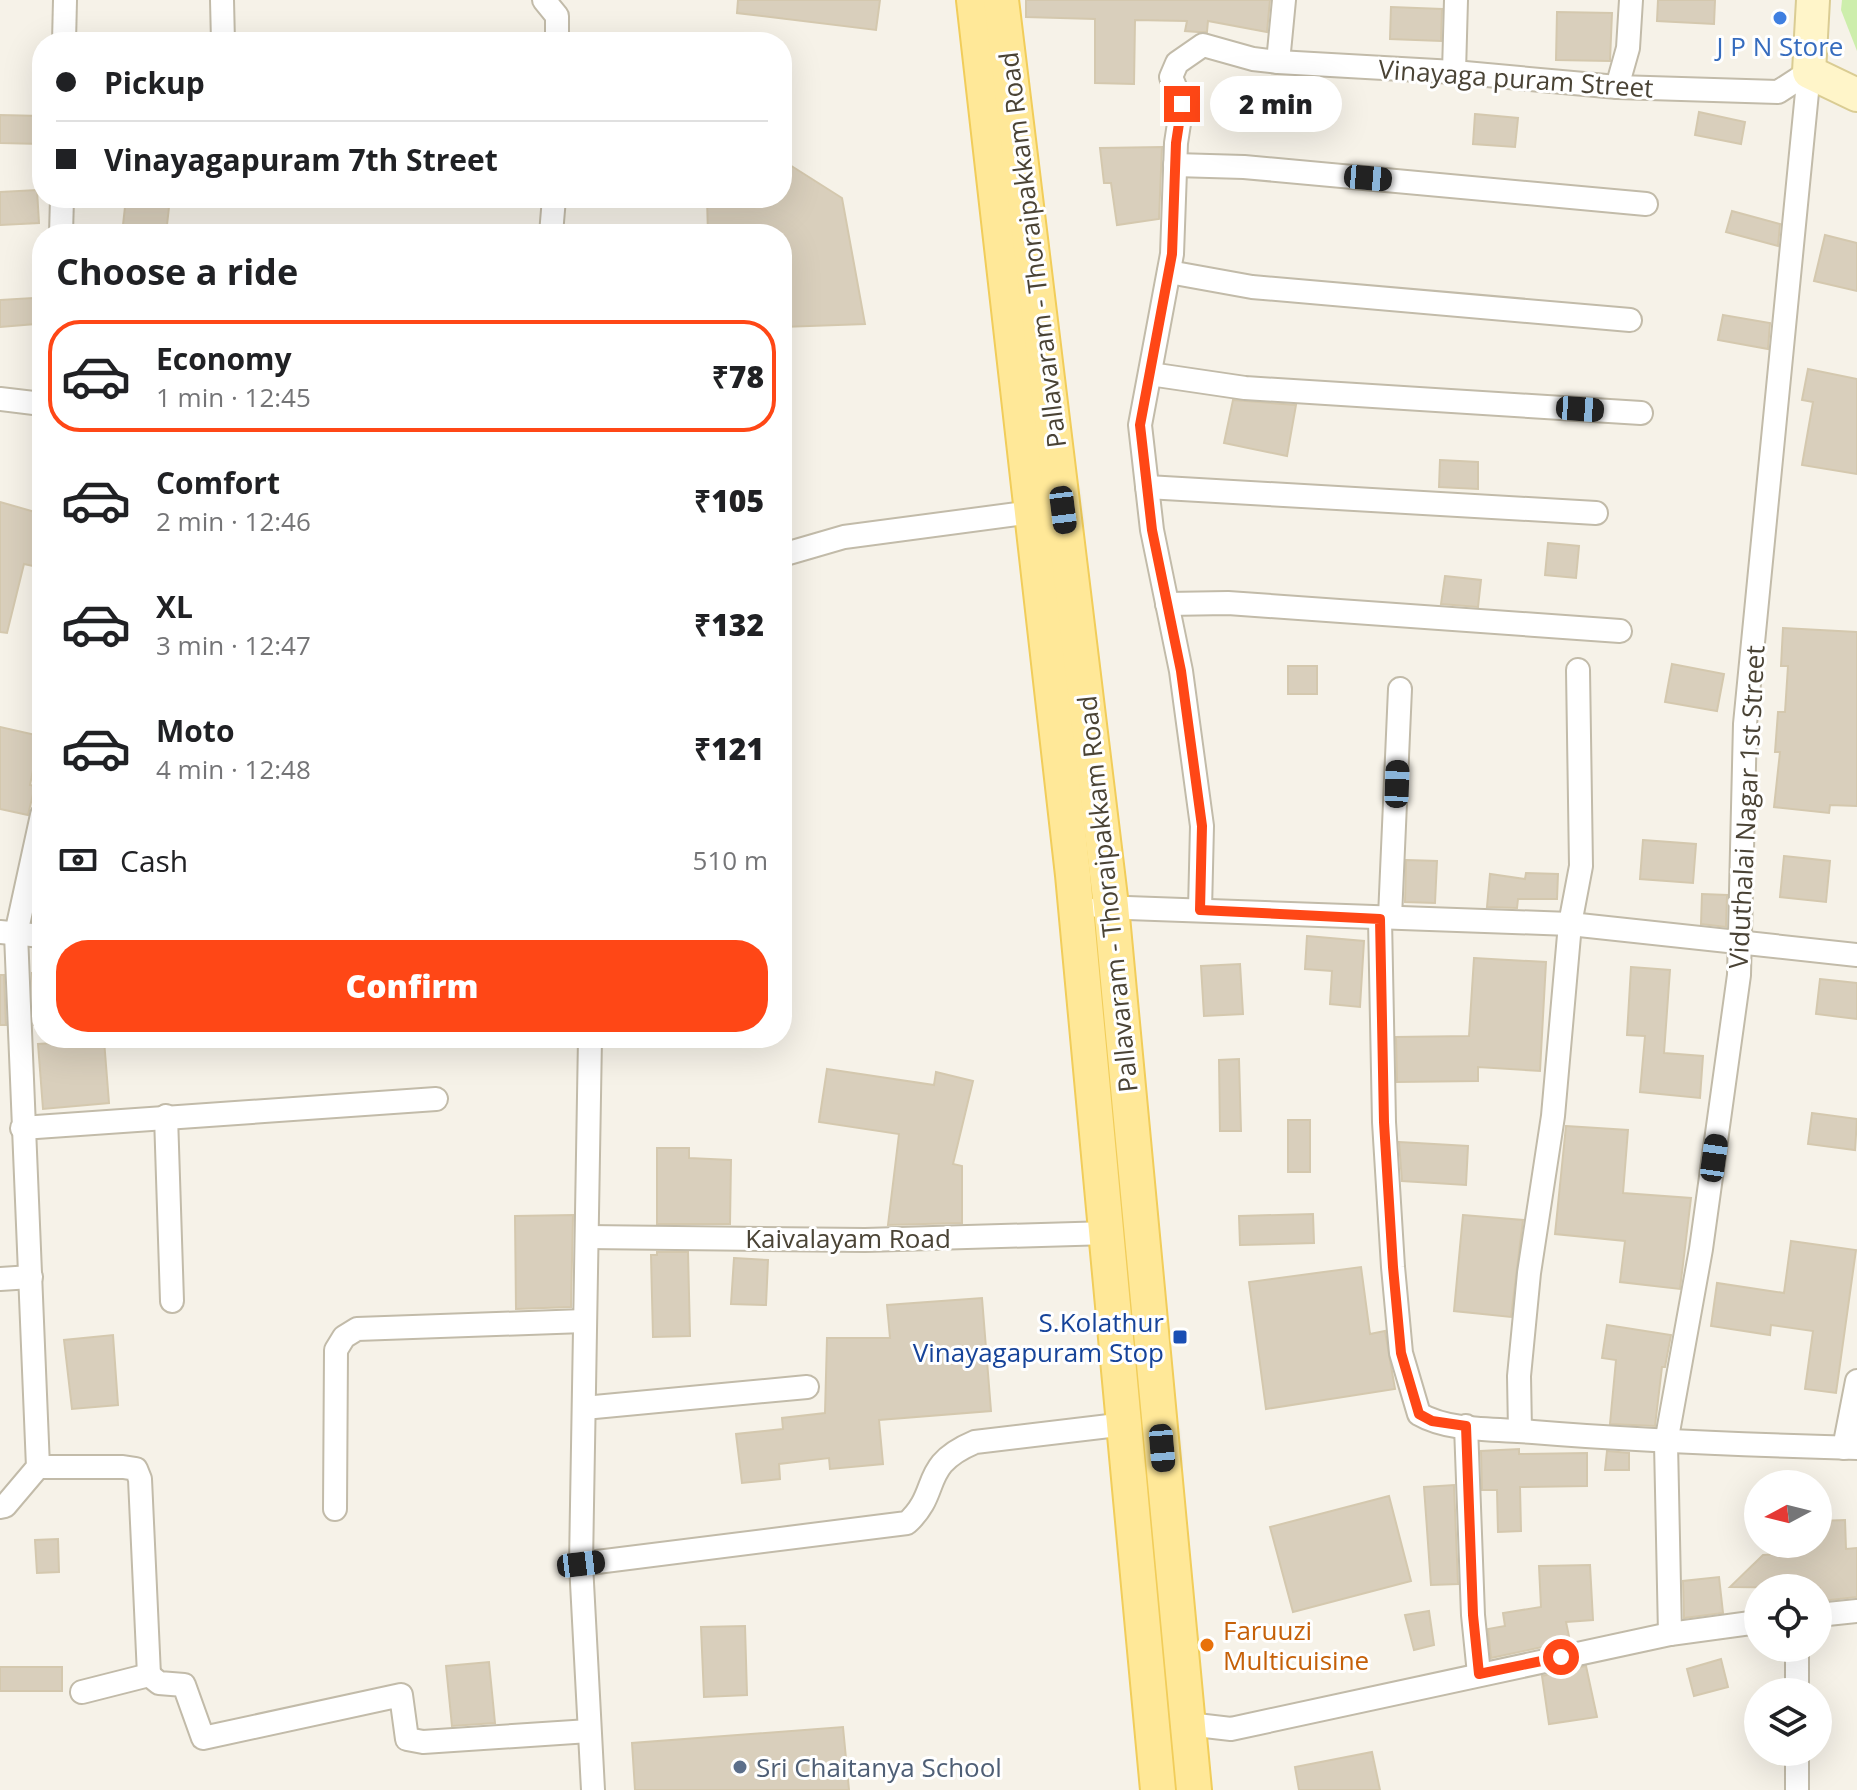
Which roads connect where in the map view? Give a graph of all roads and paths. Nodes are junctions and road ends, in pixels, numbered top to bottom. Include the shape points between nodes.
1 (65, 0) edge
2 (222, 0) edge
3 (544, 0) edge
4 (974, 0) edge
5 (1001, 0) edge
6 (1284, 0) edge
7 (1456, 0) edge
8 (1631, 0) edge
9 (1813, 0) edge
10 (64, 32) edge
11 (223, 32) edge
12 (557, 32) edge
13 (1278, 62) junction
14 (1454, 72) junction
15 (1809, 72) junction
16 (1617, 87) junction
17 (1857, 95) edge
18 (1175, 165) junction
19 (1646, 204) dead end
20 (1169, 272) junction
21 (1630, 320) dead end
22 (1150, 374) junction
23 (0, 399) edge
24 (32, 403) edge
25 (1641, 413) dead end
26 (1147, 487) junction
27 (1032, 512) junction
28 (1596, 513) dead end
29 (792, 552) edge
30 (1167, 604) junction
31 (1620, 631) dead end
32 (1578, 670) dead end
33 (1400, 689) dead end
34 (32, 850) edge
35 (1111, 906) junction
36 (1076, 909) junction
37 (1200, 910) junction
38 (1385, 918) junction
39 (1570, 924) junction
40 (8, 933) edge
41 (32, 935) edge
42 (1740, 945) junction
43 (1857, 955) edge
44 (590, 1048) edge
45 (436, 1099) dead end
46 (166, 1116) junction
47 (22, 1128) junction
48 (1109, 1233) junction
49 (587, 1237) junction
50 (31, 1277) junction
51 (0, 1279) edge
52 (172, 1301) dead end
53 (584, 1321) junction
54 (1857, 1381) edge
55 (807, 1387) dead end
56 (584, 1408) junction
57 (1126, 1424) junction
58 (1466, 1426) junction
59 (1520, 1431) junction
60 (1666, 1443) junction
61 (1851, 1448) edge
62 (38, 1467) junction
63 (0, 1507) edge
64 (335, 1509) dead end
65 (581, 1564) junction
66 (1857, 1611) edge
67 (1832, 1614) edge
68 (1744, 1624) edge
69 (1670, 1634) junction
70 (1479, 1674) junction
71 (149, 1675) junction
72 (1183, 1678) junction
73 (1150, 1679) junction
74 (82, 1692) dead end
75 (1188, 1724) junction
76 (589, 1731) junction
77 (1797, 1766) edge
78 (593, 1790) edge
79 (1158, 1790) edge
80 (1194, 1790) edge
81 (1797, 1790) edge

1 - 10 street
2 - 11 street
3 - 12 street via 557,16
4 - 27 main road, Pallavaram - Thoraipakkam Road
5 - 35 main road, Pallavaram - Thoraipakkam Road
6 - 13 street
7 - 14 street
8 - 16 street via 1628,48
9 - 15 street
13 - 14 street, Vinayaga puram Street
13 - 18 street, Vinayaga puram Street via 1203,45 1177,63 1171,77 1182,104
14 - 16 street, Vinayaga puram Street
15 - 16 street, Vinayaga puram Street via 1778,92
15 - 17 street
15 - 42 street, Viduthalai Nagar 1st Street via 1745,724
18 - 19 street
18 - 20 street
20 - 21 street via 1252,287
20 - 22 street
22 - 25 street via 1245,388
22 - 26 street via 1140,425
23 - 24 street
26 - 28 street
26 - 30 street
27 - 29 street via 844,537
27 - 36 main road, Pallavaram - Thoraipakkam Road
30 - 31 street via 1228,603
30 - 37 street via 1202,826
32 - 39 street via 1581,866
33 - 38 street
34 - 40 street
35 - 36 street
35 - 37 street
35 - 72 main road, Pallavaram - Thoraipakkam Road
36 - 48 main road, Pallavaram - Thoraipakkam Road
37 - 38 street
38 - 39 street
38 - 58 street via 1384,1122 1401,1353 1419,1414
39 - 42 street
39 - 59 street via 1553,1116 1529,1273 1519,1376
40 - 41 street
40 - 47 street
42 - 43 street
42 - 60 street, Viduthalai Nagar 1st Street via 1701,1249
44 - 49 street
45 - 46 street
46 - 47 street
46 - 52 street
47 - 50 street
48 - 49 street, Kaivalayam Road via 865,1240
48 - 57 main road, Pallavaram - Thoraipakkam Road
49 - 53 street
50 - 51 street
50 - 62 street
53 - 56 street
53 - 64 street via 357,1329 344,1337 336,1350
54 - 61 street
55 - 56 street
56 - 65 street
57 - 65 street via 975,1442 955,1450 938,1464 917,1513 907,1523
57 - 73 main road, Pallavaram - Thoraipakkam Road
58 - 59 street
58 - 70 street
59 - 60 street
60 - 61 street
60 - 69 street, Viduthalai Nagar 1st Street
62 - 63 street
62 - 71 street via 136,1469 149,1604
65 - 76 street
66 - 67 street
68 - 69 street
69 - 70 street
70 - 75 street via 1231,1729
71 - 74 street
71 - 76 street via 159,1683 184,1685 203,1738 401,1695 407,1739
72 - 73 main road
72 - 75 main road, Pallavaram - Thoraipakkam Road
73 - 79 main road, Pallavaram - Thoraipakkam Road
75 - 80 main road, Pallavaram - Thoraipakkam Road
76 - 78 street
77 - 81 street

